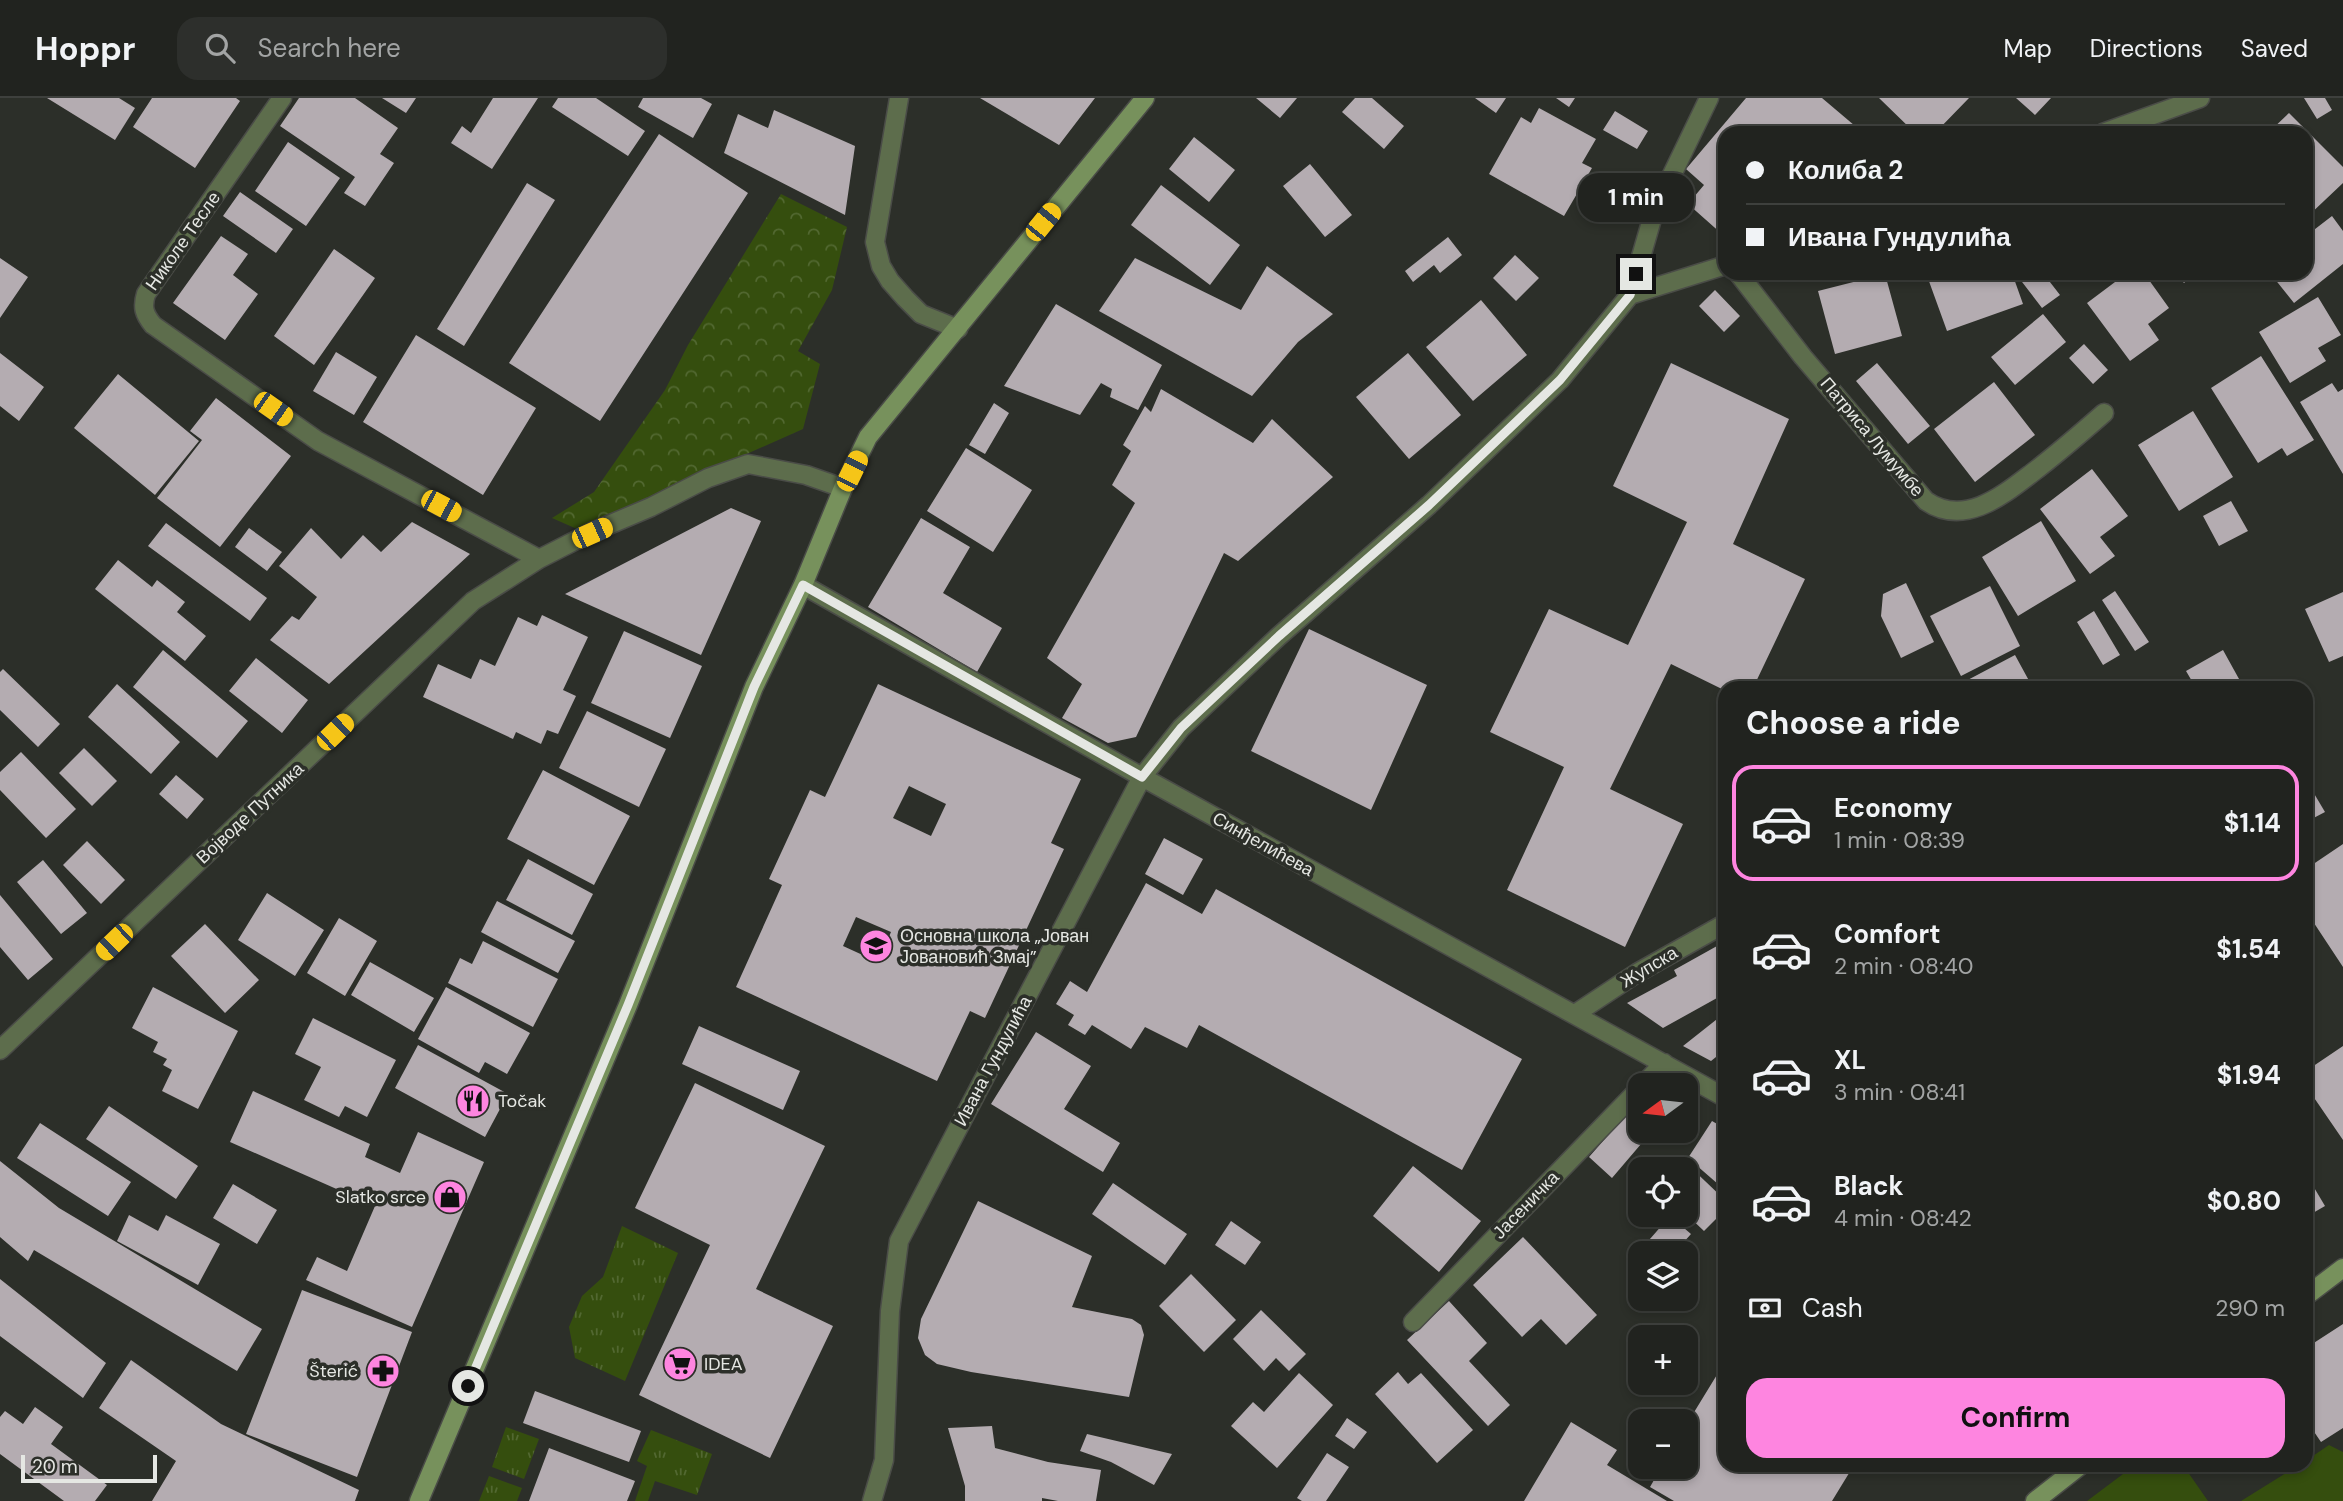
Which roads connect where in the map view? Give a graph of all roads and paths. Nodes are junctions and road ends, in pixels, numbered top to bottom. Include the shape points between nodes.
1 (282, 98) edge
2 (899, 98) edge
3 (1144, 98) edge
4 (1709, 98) edge
5 (2200, 98) edge
6 (2122, 126) edge
7 (1718, 268) edge
8 (1743, 280) edge
9 (1630, 295) junction
10 (958, 330) junction
11 (2104, 414) dead end
12 (843, 488) junction
13 (539, 559) junction
14 (803, 585) junction
15 (1142, 777) junction
16 (1718, 927) edge
17 (1575, 1014) junction
18 (0, 1050) edge
19 (1664, 1063) junction
20 (1654, 1073) edge
21 (1718, 1093) edge
22 (1628, 1100) edge
23 (2343, 1268) edge
24 (2313, 1291) edge
25 (1413, 1322) dead end
26 (2072, 1472) edge
27 (419, 1501) edge
28 (872, 1501) edge
29 (2035, 1501) edge

1 - 13 street, Николе Тесле via 146,294 145,315 318,441
2 - 10 street via 875,242 881,266 921,314
3 - 10 main road
4 - 9 street, Ивана Гундулића via 1654,212
5 - 6 street
7 - 9 street
8 - 11 street, Патриса Лумумбе via 1926,501 1937,508 1952,512 1997,500
9 - 15 street, Ивана Гундулића via 1560,380 1181,728
10 - 12 main road via 868,437
12 - 13 street, Војводе Путника via 806,475 748,464 708,478
12 - 14 main road
13 - 18 street, Војводе Путника via 464,610
14 - 15 street, Синђелићева
14 - 27 main road via 754,687 628,1005
15 - 17 street, Синђелићева
15 - 28 street, Ивана Гундулића via 899,1241 890,1311 884,1460
16 - 17 street, Жупска
17 - 19 street, Синђелићева
19 - 20 street, Јасеничка
19 - 21 street, Синђелићева
22 - 25 street, Јасеничка
23 - 24 main road
26 - 29 main road

